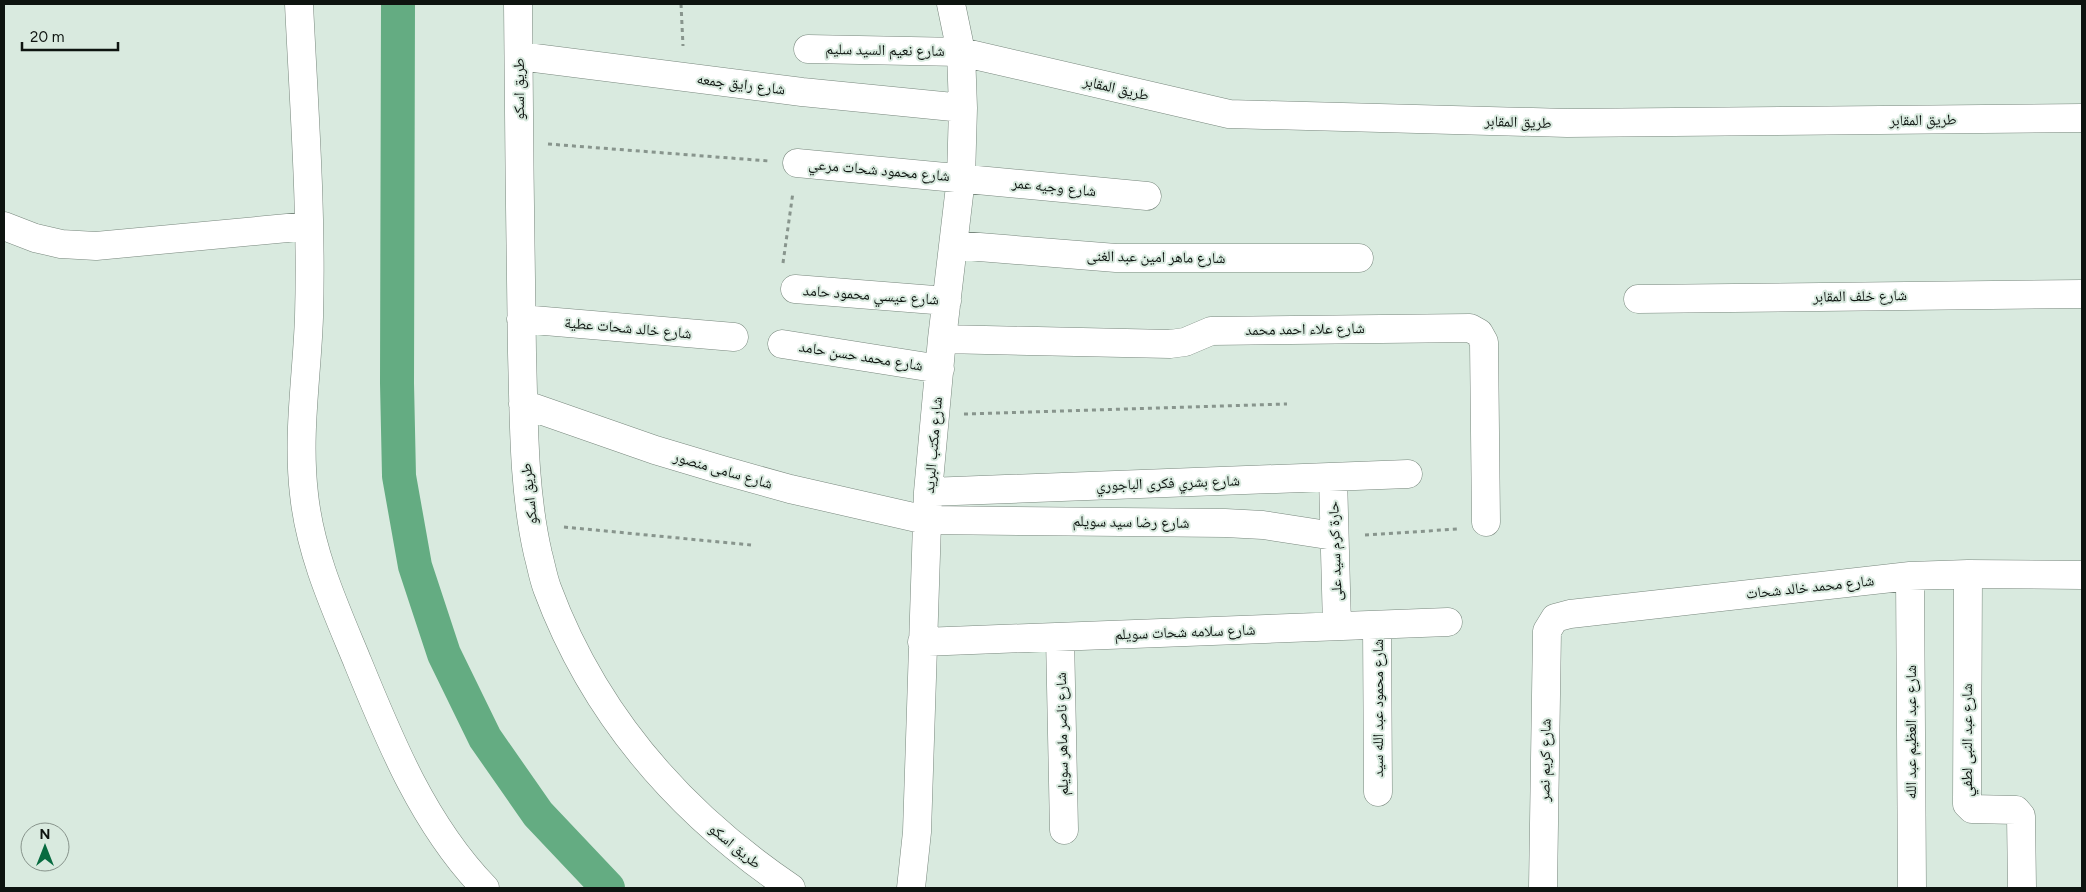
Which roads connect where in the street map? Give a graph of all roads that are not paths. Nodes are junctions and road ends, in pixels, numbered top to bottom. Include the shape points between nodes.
1 (299, 4) edge
2 (518, 4) edge
3 (951, 4) edge
4 (808, 49) dead end
5 (961, 52) junction
6 (519, 56) junction
7 (963, 108) junction
8 (2082, 118) edge
9 (797, 163) road end
10 (961, 178) junction
11 (1148, 196) dead end
12 (4, 226) edge
13 (309, 226) junction
14 (954, 245) junction
15 (1359, 258) dead end
16 (795, 289) road end
17 (2082, 294) edge
18 (1638, 299) dead end
19 (947, 301) junction
20 (522, 319) junction
21 (734, 337) dead end
22 (942, 339) junction
23 (782, 344) dead end
24 (940, 369) junction
25 (523, 404) junction
26 (1408, 474) dead end
27 (1333, 477) junction
28 (928, 492) junction
29 (926, 520) junction
30 (1486, 522) road end
31 (1334, 536) junction
32 (1968, 574) junction
33 (2082, 574) edge
34 (1910, 576) junction
35 (1448, 622) dead end
36 (1377, 625) junction
37 (1337, 626) junction
38 (1547, 631) joint
39 (1060, 637) junction
40 (922, 642) junction
41 (1378, 792) dead end
42 (1064, 830) dead end
43 (485, 888) edge
44 (791, 888) edge
45 (911, 888) edge
46 (1543, 888) edge
47 (1912, 888) edge
48 (2022, 888) edge

1 - 13 street
2 - 6 street, طريق اسكو
3 - 5 street, شارع مكتب البريد
4 - 5 street, شارع نعيم السيد سليم
5 - 7 street, شارع مكتب البريد
5 - 8 street, طريق المقابر via 1228,114 1567,123
6 - 7 street, شارع رايق جمعه via 802,92
6 - 20 street, طريق اسكو
7 - 10 street, شارع مكتب البريد
9 - 10 street, شارع محمود شحات مرعي
10 - 11 street, شارع وجيه عمر
10 - 14 street, شارع مكتب البريد
12 - 13 street via 61,244 96,246
13 - 43 street via 309,318 301,454 311,534 336,611 384,727 422,804
14 - 15 street, شارع ماهر امين عبد الغنى via 1116,258
14 - 19 street, شارع مكتب البريد
16 - 19 street, شارع عيسي محمود حامد
17 - 18 street, شارع خلف المقابر
19 - 22 street, شارع مكتب البريد
20 - 21 street, شارع خالد شحات عطية
20 - 25 street, طريق اسكو
22 - 24 street, شارع مكتب البريد
22 - 30 street, شارع علاء احمد محمد via 1170,344 1185,342 1211,331 1470,328 1479,333 1484,342
23 - 24 street, شارع محمد حسن حامد
24 - 28 street, شارع مكتب البريد
25 - 29 street, شارع سامى منصور via 722,470
25 - 44 street, طريق اسكو via 531,524 546,586 572,646 604,703 643,757 687,806 736,850
26 - 27 street, شارع بشري فكرى الباجوري
27 - 28 street, شارع بشري فكرى الباجوري
27 - 31 street, حارة كرم سيد على
28 - 29 street, شارع مكتب البريد
29 - 31 street, شارع رضا سيد سويلم via 1225,523 1263,525
29 - 40 street, شارع مكتب البريد
31 - 37 street, حارة كرم سيد على
32 - 33 street, شارع محمد خالد شحات
32 - 34 street, شارع محمد خالد شحات
32 - 48 street, شارع عبد النبى لطفي via 1967,804 1972,809 2020,812
34 - 38 street, شارع محمد خالد شحات via 1562,615 1555,618
34 - 47 street, شارع عبد العظيم عبد الله
35 - 36 street, شارع سلامه شحات سويلم
36 - 37 street, شارع سلامه شحات سويلم
36 - 41 street, شارع محمود عبد الله سيد
37 - 39 street, شارع سلامه شحات سويلم
38 - 46 street, شارع كريم نصر
39 - 40 street, شارع سلامه شحات سويلم
39 - 42 street, شارع ناصر ماهر سويلم
40 - 45 street, شارع مكتب البريد via 917,832

